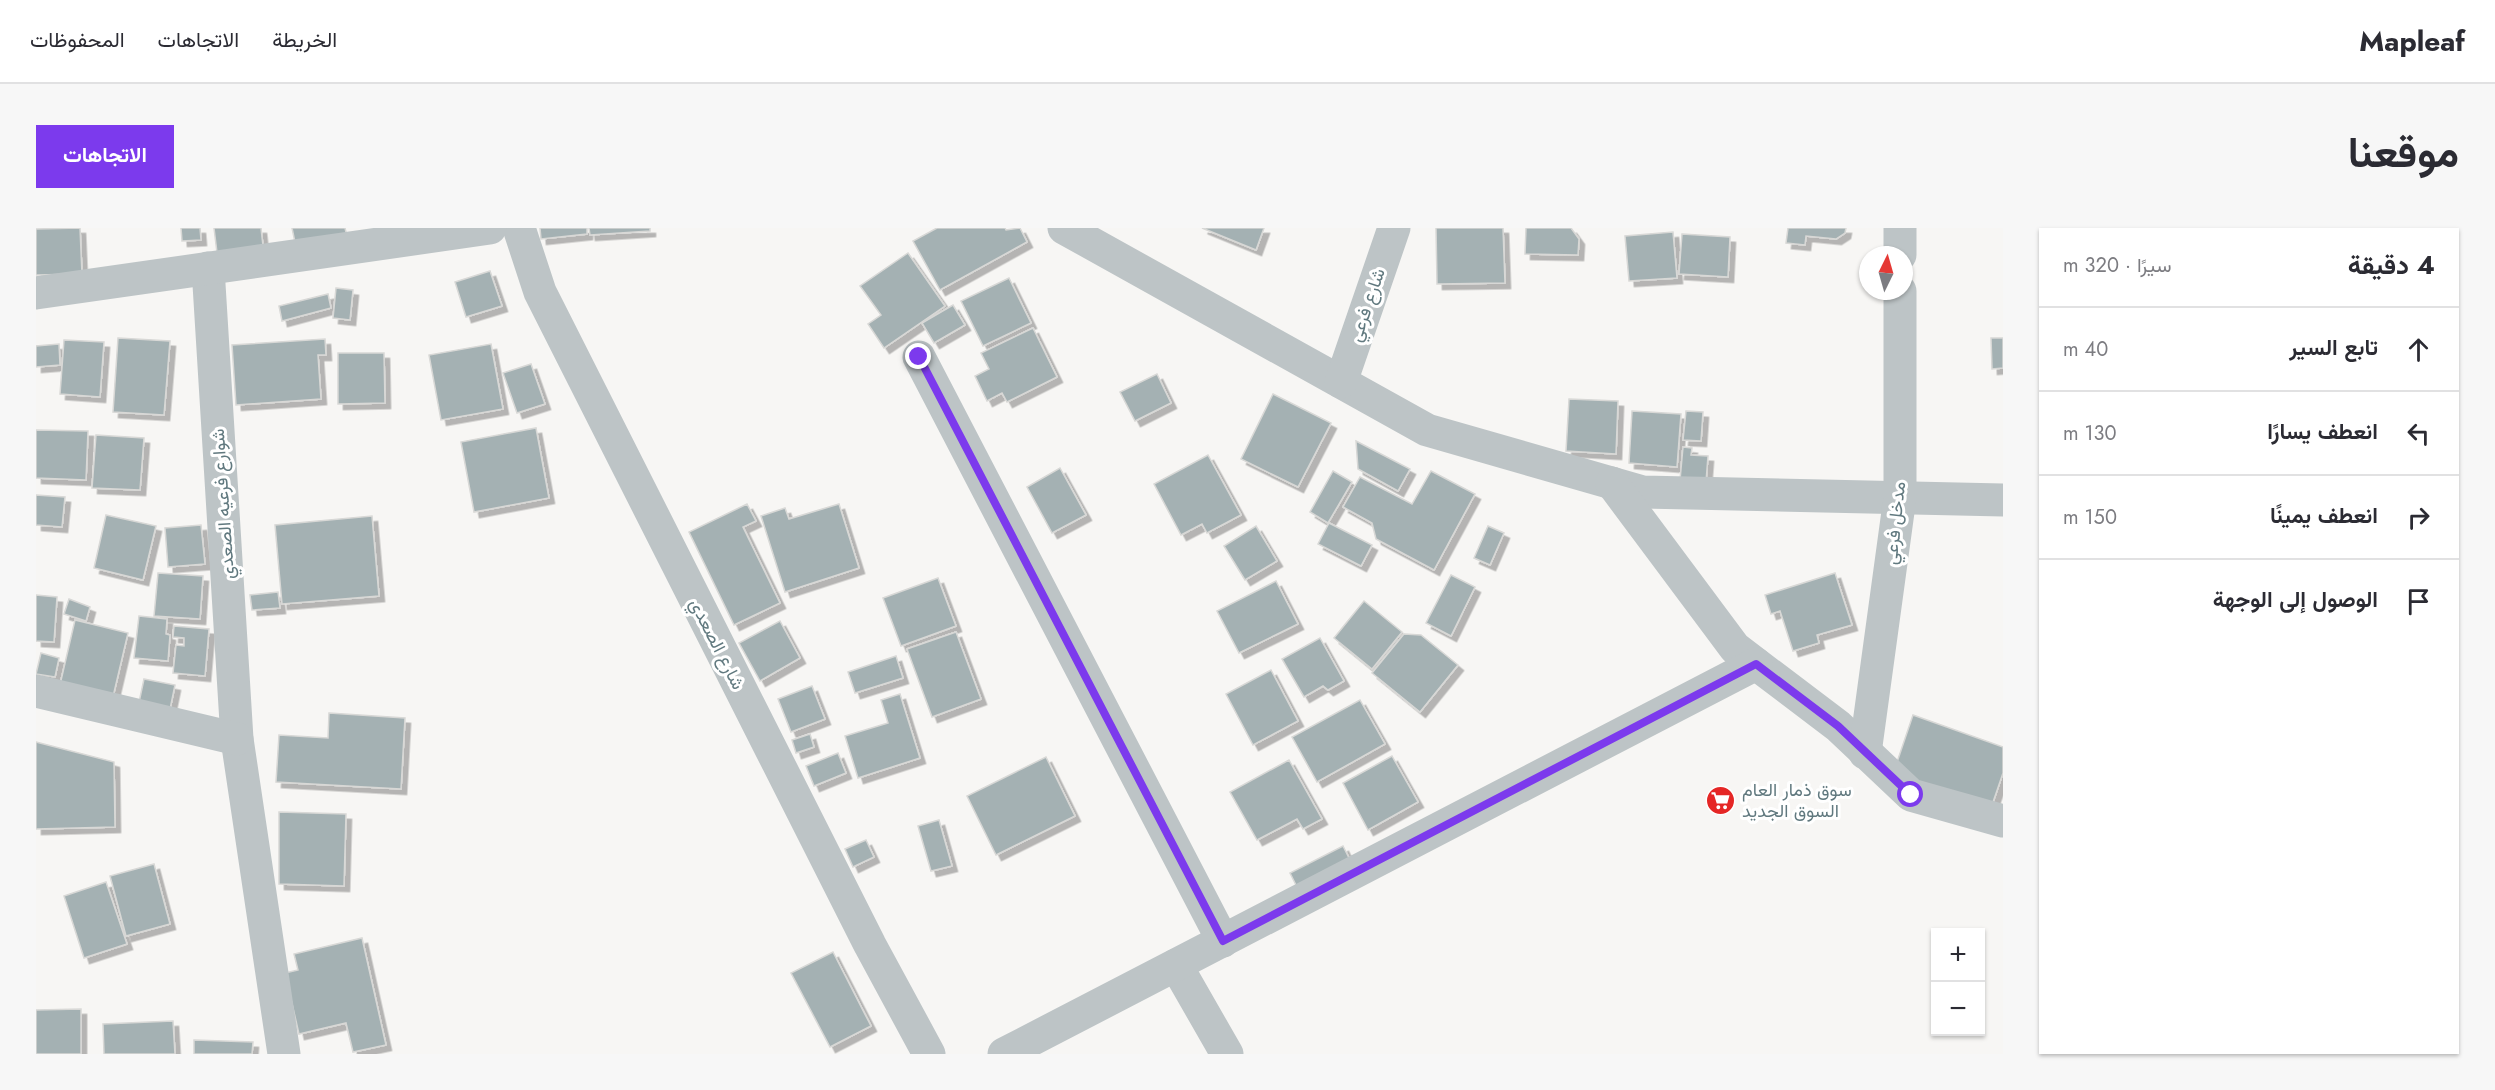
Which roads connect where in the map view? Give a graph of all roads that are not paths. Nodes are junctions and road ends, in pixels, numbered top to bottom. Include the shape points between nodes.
1 (490, 228) edge
2 (519, 228) edge
3 (1064, 228) edge
4 (1394, 228) edge
5 (1900, 228) edge
6 (1900, 246) edge
7 (208, 268) junction
8 (36, 293) edge
9 (1900, 300) edge
10 (919, 357) dead end
11 (1341, 382) junction
12 (1612, 483) junction
13 (1900, 497) junction
14 (2003, 500) edge
15 (1756, 664) junction
16 (36, 690) edge
17 (237, 739) junction
18 (1865, 753) junction
19 (2003, 821) edge
20 (1223, 941) junction
21 (1176, 965) junction
22 (284, 1054) edge
23 (929, 1054) edge
24 (1004, 1054) edge
25 (1227, 1054) edge

1 - 7 street
2 - 23 street, شارع الصعدي via 540,292
3 - 11 street
4 - 11 street, شارع فرعي
5 - 6 street
7 - 8 street
7 - 17 street, شوارع فرعيه الصعدي
9 - 13 street, مدخل فرعي
10 - 20 street
11 - 12 street via 1427,430
12 - 13 street via 1643,492
12 - 15 street via 1735,648
13 - 14 street
13 - 18 street, مدخل فرعي
15 - 18 street via 1838,726
15 - 20 street
16 - 17 street
17 - 22 street, شوارع فرعيه الصعدي
18 - 19 street via 1911,795
20 - 21 street
21 - 24 street
21 - 25 street

